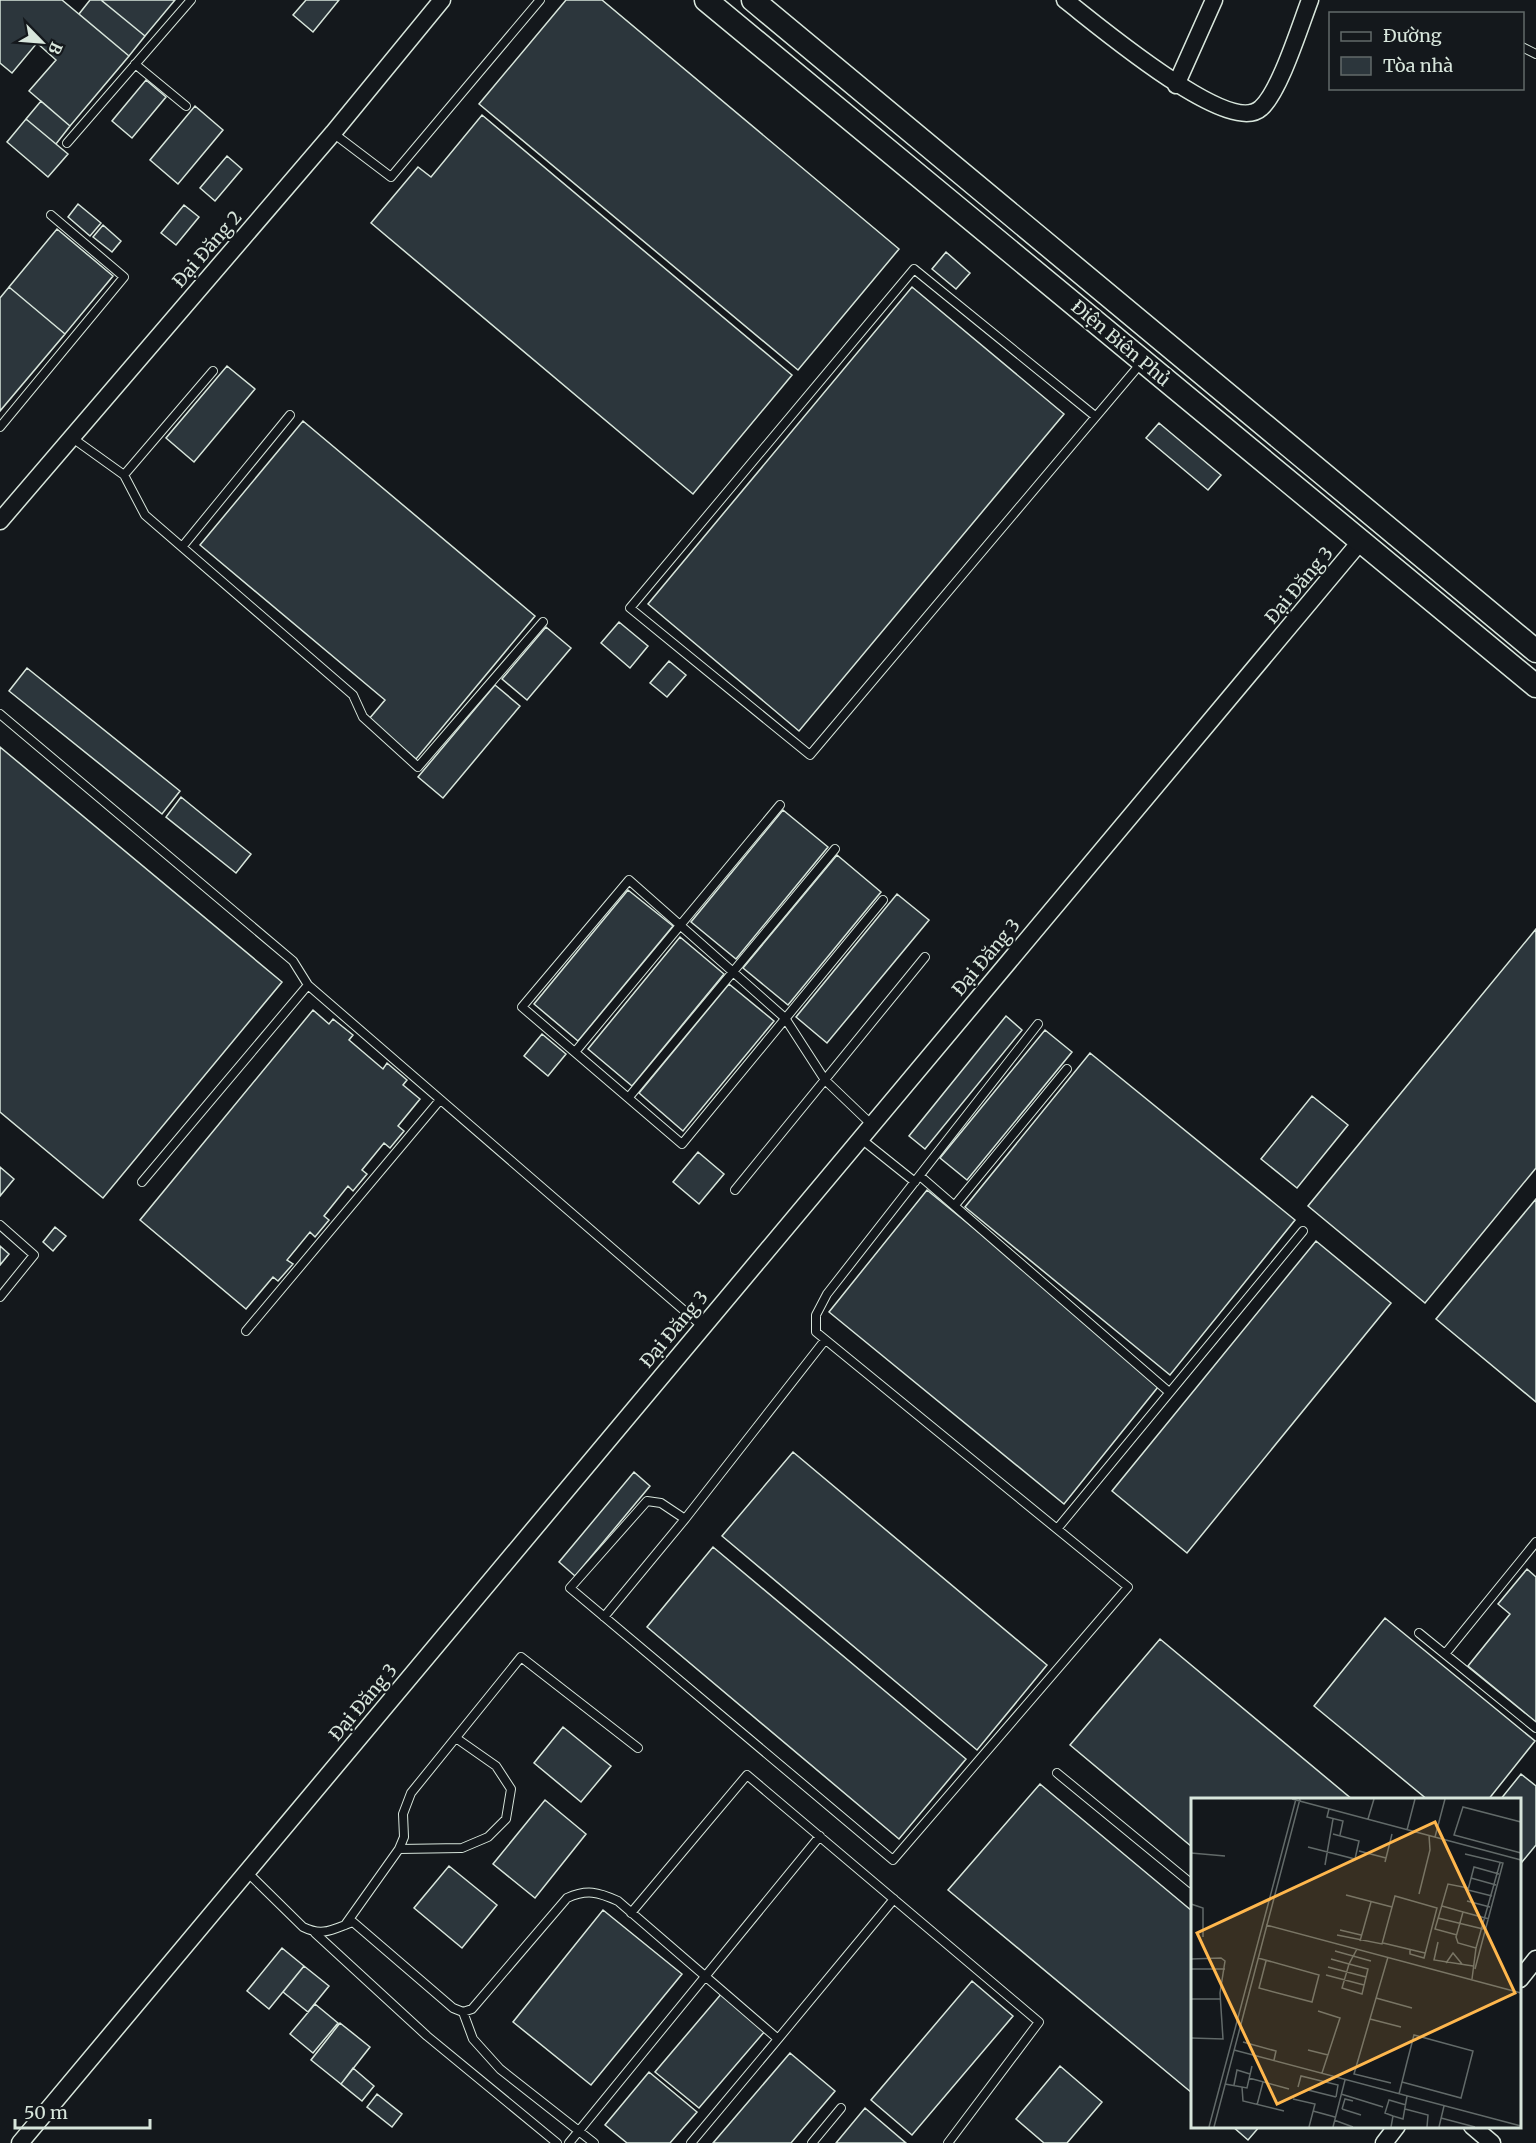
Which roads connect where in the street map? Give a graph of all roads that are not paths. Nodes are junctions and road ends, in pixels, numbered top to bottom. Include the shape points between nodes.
1 (191, 0) edge
2 (442, 0) edge
3 (540, 0) edge
4 (706, 0) edge
5 (753, 0) edge
6 (1065, 0) edge
7 (1214, 0) edge
8 (1310, 0) edge
9 (135, 64) junction
10 (1176, 85) junction
11 (186, 106) dead end
12 (333, 133) junction
13 (67, 143) dead end
14 (51, 215) dead end
15 (1143, 362) junction
16 (213, 370) dead end
17 (290, 416) dead end
18 (1095, 416) junction
19 (0, 428) edge
20 (71, 437) junction
21 (124, 475) junction
22 (0, 521) edge
23 (1360, 542) junction
24 (182, 547) junction
25 (543, 622) dead end
26 (1536, 651) edge
27 (1536, 686) edge
28 (0, 714) edge
29 (780, 805) dead end
30 (835, 849) dead end
31 (883, 900) dead end
32 (681, 925) junction
33 (926, 957) dead end
34 (734, 970) junction
35 (308, 985) junction
36 (785, 1018) junction
37 (1038, 1024) dead end
38 (576, 1052) junction
39 (1067, 1069) dead end
40 (825, 1080) junction
41 (629, 1097) junction
42 (440, 1100) junction
43 (865, 1131) junction
44 (918, 1179) junction
45 (142, 1182) dead end
46 (735, 1190) dead end
47 (955, 1205) junction
48 (0, 1225) edge
49 (1303, 1231) dead end
50 (0, 1297) edge
51 (702, 1326) junction
52 (246, 1331) dead end
53 (825, 1340) junction
54 (1169, 1392) junction
55 (685, 1520) junction
56 (1057, 1529) junction
57 (1536, 1542) edge
58 (604, 1617) junction
59 (1419, 1633) dead end
60 (1445, 1654) junction
61 (1536, 1728) edge
62 (456, 1738) junction
63 (638, 1748) dead end
64 (1057, 1773) dead end
65 (820, 1836) junction
66 (399, 1849) junction
67 (247, 1872) junction
68 (1191, 1883) edge
69 (894, 1899) junction
70 (631, 1913) junction
71 (345, 1925) junction
72 (314, 1932) junction
73 (1536, 1959) edge
74 (704, 1976) junction
75 (1521, 1978) edge
76 (463, 2013) junction
77 (778, 2039) junction
78 (841, 2108) dead end
79 (1396, 2128) edge
80 (1473, 2128) edge
81 (578, 2131) junction
82 (20, 2143) edge
83 (556, 2143) edge
84 (569, 2143) edge
85 (594, 2143) edge
86 (691, 2143) edge
87 (812, 2143) edge
88 (948, 2143) edge
89 (1384, 2143) edge
90 (1492, 2143) edge

1 - 9 lane
2 - 12 street, Đại Đăng 2
3 - 12 lane via 391,177
4 - 15 main road, Điện Biên Phủ
5 - 26 main road, Điện Biên Phủ
6 - 10 street
7 - 10 street
8 - 10 street via 1271,96 1260,110 1246,115 1232,112
9 - 11 lane
9 - 13 lane
12 - 20 street, Đại Đăng 2
14 - 19 lane via 124,277
15 - 18 lane
15 - 23 main road, Điện Biên Phủ
16 - 21 lane
17 - 24 lane
18 - 18 lane via 810,755 630,608 914,269
20 - 21 lane
20 - 22 street, Đại Đăng 2
21 - 24 lane via 146,515
23 - 27 main road, Điện Biên Phủ
23 - 43 street, Đại Đăng 3
24 - 25 lane via 353,695 363,717 417,767
28 - 35 lane via 293,961
29 - 32 lane
30 - 34 lane
31 - 36 lane
32 - 34 lane
32 - 38 lane
32 - 38 lane via 629,880 522,1007
33 - 40 lane
34 - 36 lane
34 - 41 lane
35 - 42 lane
35 - 45 lane
36 - 40 lane
36 - 41 lane via 682,1144
37 - 44 lane
38 - 41 lane
39 - 47 lane
40 - 43 lane
40 - 46 lane
42 - 51 lane
42 - 52 lane
43 - 44 lane
43 - 51 street, Đại Đăng 3
44 - 47 lane
44 - 53 lane via 827,1294 816,1315 816,1332
47 - 54 lane
48 - 50 lane via 34,1256
49 - 54 lane
51 - 67 street, Đại Đăng 3
53 - 55 lane
53 - 56 lane
54 - 56 lane
55 - 58 lane
55 - 58 lane via 660,1503 647,1501 570,1588
56 - 58 lane via 1128,1587 893,1860
57 - 60 lane
59 - 60 lane
60 - 61 lane
62 - 63 lane via 521,1657
62 - 66 lane via 411,1793 403,1814 404,1837
62 - 66 lane via 496,1766 511,1789 506,1819 488,1837 462,1848
64 - 68 lane
65 - 69 lane
65 - 70 lane via 747,1775
65 - 74 lane
66 - 71 lane
67 - 72 lane via 303,1927
67 - 82 street, Đại Đăng 3
69 - 77 lane
69 - 88 lane via 1039,2022
70 - 74 lane
70 - 76 lane via 618,1901 599,1893 583,1891 567,1898 472,2009
71 - 72 lane via 326,1933
71 - 76 lane via 353,1922 363,1929
72 - 83 lane via 427,2037
73 - 75 street
74 - 77 lane
74 - 81 lane
76 - 81 lane via 473,2039 500,2069
77 - 86 lane
78 - 87 lane
79 - 89 street
80 - 90 street
81 - 84 lane
81 - 85 lane

